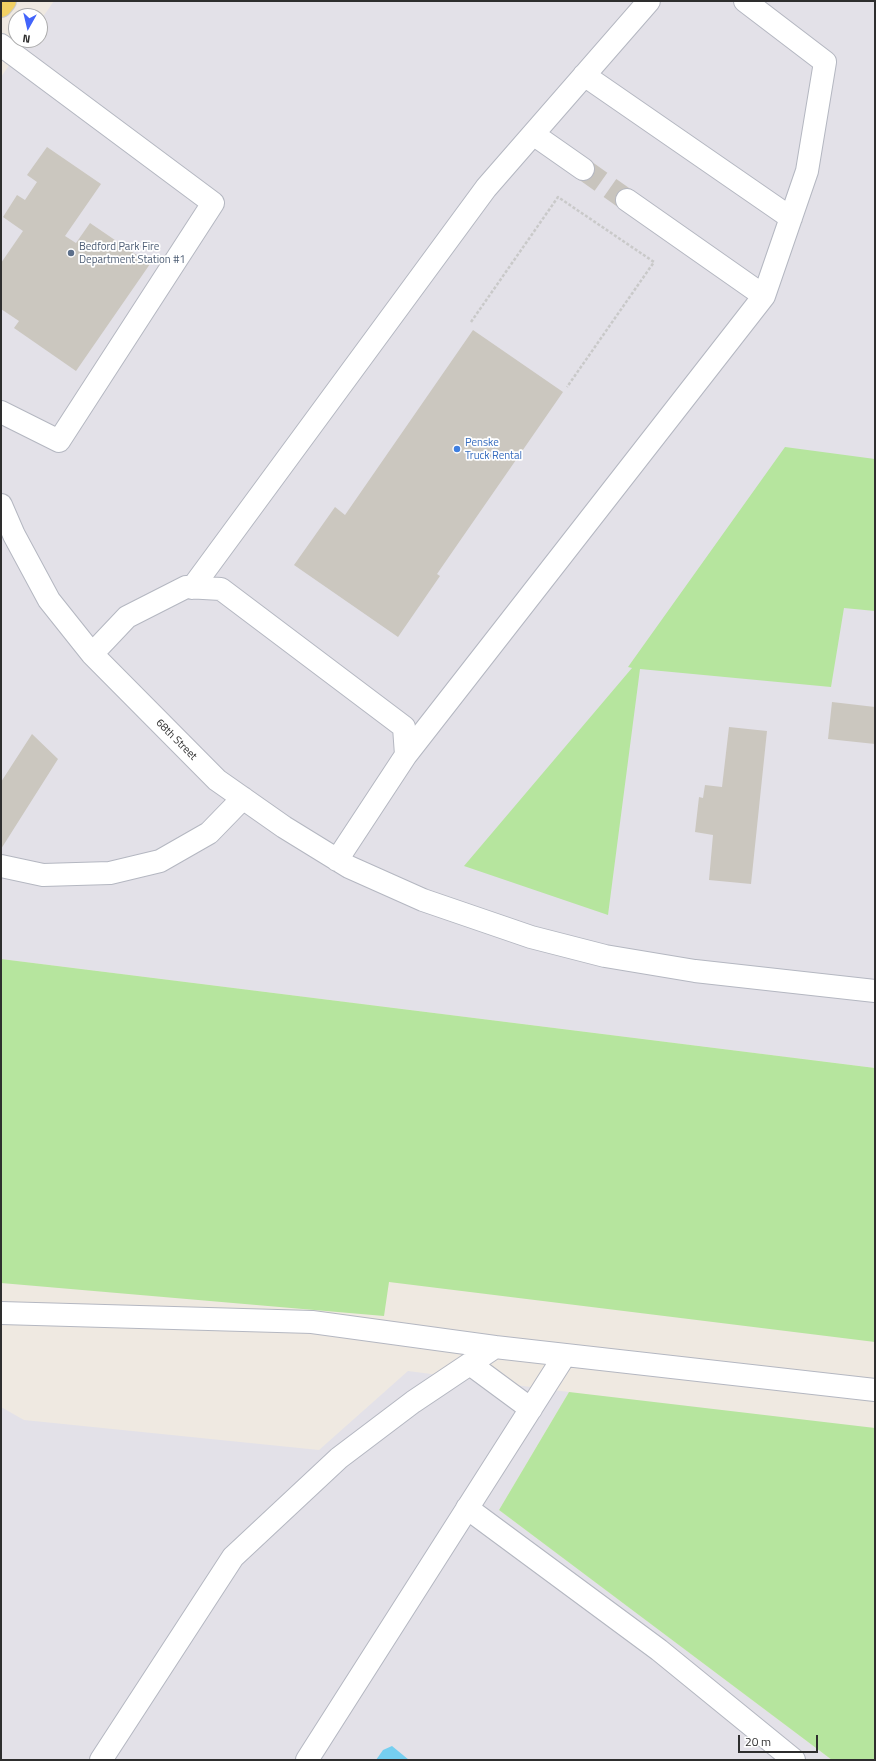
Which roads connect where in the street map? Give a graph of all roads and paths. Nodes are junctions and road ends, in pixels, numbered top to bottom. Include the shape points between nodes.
1 (4, 1) edge
2 (649, 1) edge
3 (745, 1) edge
4 (1, 6) edge
5 (1, 45) edge
6 (584, 75) junction
7 (533, 134) junction
8 (583, 169) tunnel mouth
9 (627, 200) tunnel mouth
10 (791, 218) junction
11 (764, 296) junction
12 (472, 322) dead end
13 (567, 387) dead end
14 (1, 412) edge
15 (1, 505) edge
16 (7, 538) edge
17 (192, 588) junction
18 (92, 654) junction
19 (406, 755) junction
20 (243, 798) junction
21 (338, 860) junction
22 (1, 866) edge
23 (875, 991) edge
24 (1, 1313) edge
25 (495, 1347) junction
26 (565, 1355) junction
27 (470, 1364) junction
28 (875, 1390) edge
29 (531, 1409) junction
30 (467, 1508) junction
31 (101, 1760) edge
32 (307, 1760) edge
33 (794, 1760) edge

1 - 4 main road
2 - 6 street
3 - 10 street via 825,62 807,171
5 - 14 street via 213,203 59,441
6 - 7 street
6 - 10 street
7 - 8 street
7 - 17 street via 486,188
9 - 11 street
10 - 11 street
11 - 19 street
12 - 13 path via 558,197 654,262
15 - 16 street, 68th Street
16 - 18 street, 68th Street via 49,600
17 - 18 street via 186,587 127,617
17 - 19 street via 220,589 404,727
18 - 20 street, 68th Street via 217,780
19 - 21 street
20 - 21 street, 68th Street
20 - 22 street via 209,833 160,861 110,873 42,875
21 - 23 street, 68th Street via 423,900 531,937 605,956 695,971
24 - 25 street via 312,1322
25 - 26 street
25 - 27 street
26 - 28 street
26 - 29 street
27 - 29 street
27 - 31 street via 413,1402 339,1458 232,1557
29 - 30 street
30 - 32 street
30 - 33 street via 659,1650

